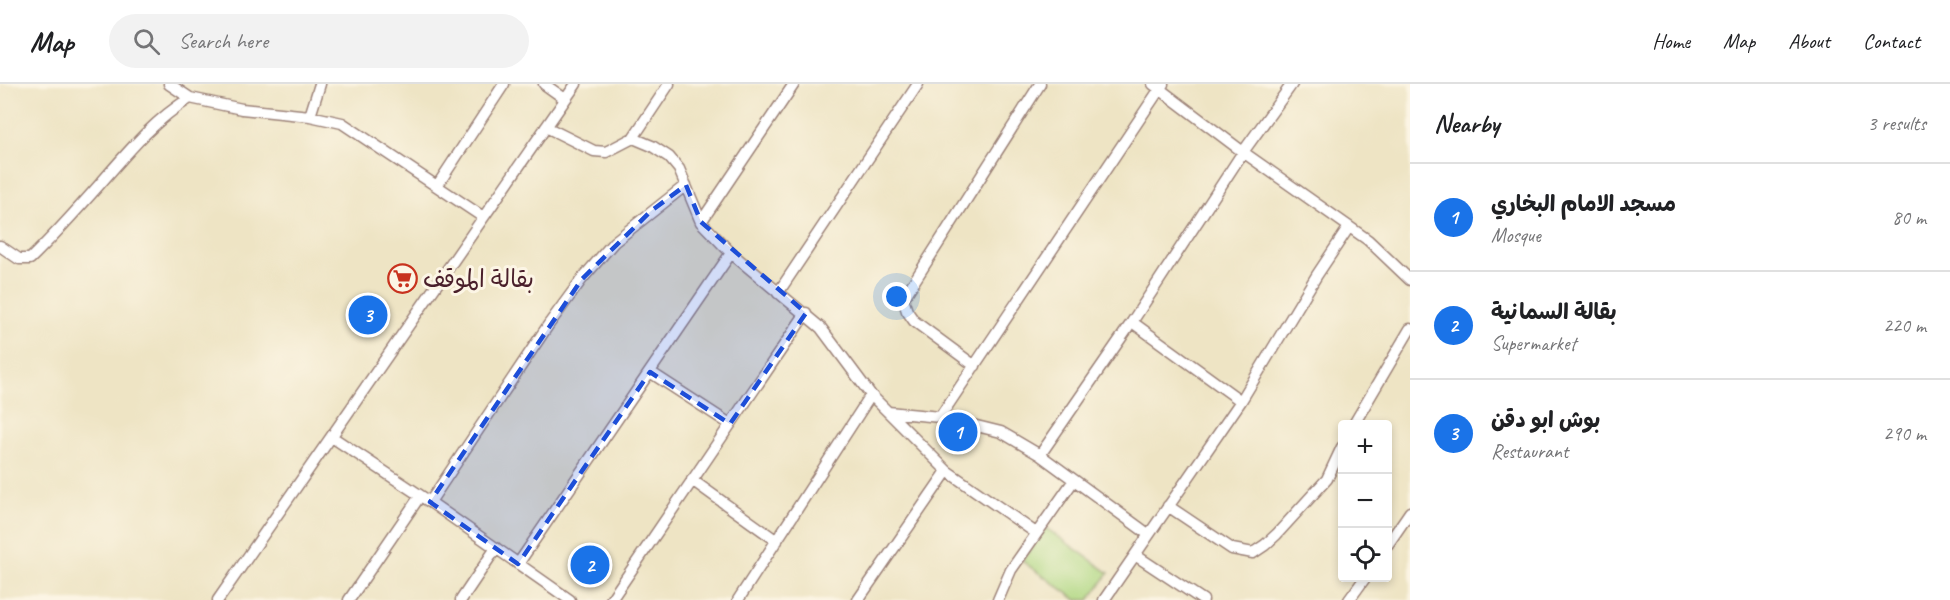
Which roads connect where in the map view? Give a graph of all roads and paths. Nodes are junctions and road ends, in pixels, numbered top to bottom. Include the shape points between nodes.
1 (169, 84) edge
2 (320, 84) edge
3 (504, 84) edge
4 (576, 84) edge
5 (669, 84) edge
6 (794, 84) edge
7 (918, 84) edge
8 (1040, 84) edge
9 (1292, 84) edge
10 (546, 85) edge
11 (1159, 86) edge
12 (190, 98) junction
13 (565, 99) junction
14 (310, 116) junction
15 (546, 127) junction
16 (633, 138) junction
17 (1244, 152) junction
18 (686, 185) junction
19 (437, 186) junction
20 (483, 217) junction
21 (701, 222) junction
22 (1349, 227) junction
23 (0, 246) edge
24 (731, 253) junction
25 (1410, 280) edge
26 (778, 293) junction
27 (806, 314) junction
28 (1132, 322) junction
29 (1410, 329) edge
30 (975, 366) junction
31 (650, 372) junction
32 (871, 395) junction
33 (1241, 401) junction
34 (888, 412) junction
35 (940, 417) junction
36 (1356, 420) edge
37 (730, 424) junction
38 (332, 437) junction
39 (1040, 455) junction
40 (1338, 456) edge
41 (947, 471) junction
42 (692, 480) junction
43 (1074, 480) junction
44 (420, 496) junction
45 (430, 502) junction
46 (1168, 506) junction
47 (1410, 512) edge
48 (1036, 533) junction
49 (1148, 534) junction
50 (1392, 538) edge
51 (777, 541) junction
52 (496, 548) junction
53 (1135, 555) junction
54 (518, 564) junction
55 (1362, 582) edge
56 (218, 600) edge
57 (349, 600) edge
58 (461, 600) edge
59 (570, 600) edge
60 (611, 600) edge
61 (738, 600) edge
62 (858, 600) edge
63 (998, 600) edge
64 (1104, 600) edge
65 (1203, 600) edge
66 (1349, 600) edge

1 - 12 street
2 - 14 street
3 - 19 street
4 - 13 street
5 - 16 street
6 - 21 street
7 - 26 street
8 - 30 street via 903,299 914,321
9 - 17 street
10 - 13 street
11 - 17 street
11 - 30 street
12 - 14 street
12 - 23 street via 146,131 30,259 19,259
13 - 15 street
14 - 19 street via 342,123
15 - 16 street via 594,151 606,152
15 - 20 street
16 - 18 street via 669,157
17 - 22 street
17 - 28 street
18 - 21 street
18 - 45 street via 614,242 582,279
19 - 20 street
20 - 38 street
21 - 24 street
22 - 25 street
22 - 33 street
24 - 26 street
24 - 31 street
26 - 27 street
27 - 32 street via 840,351
27 - 37 street
28 - 33 street
28 - 39 street
29 - 36 street
30 - 35 street
31 - 37 street
31 - 54 street
32 - 34 street
32 - 51 street
33 - 46 street
34 - 35 street
34 - 41 street
35 - 39 street via 1001,432
37 - 42 street
38 - 44 street
38 - 56 street
39 - 43 street
40 - 46 street via 1327,479 1277,534 1253,553 1232,549
41 - 48 street
41 - 62 street
42 - 51 street
42 - 60 street
43 - 48 street
43 - 49 street
44 - 45 street
44 - 57 street
45 - 52 street
46 - 49 street
47 - 50 street
48 - 63 street via 1011,570
49 - 53 street
51 - 61 street
52 - 54 street
52 - 58 street
53 - 64 street
53 - 65 street
54 - 59 street
55 - 66 street

